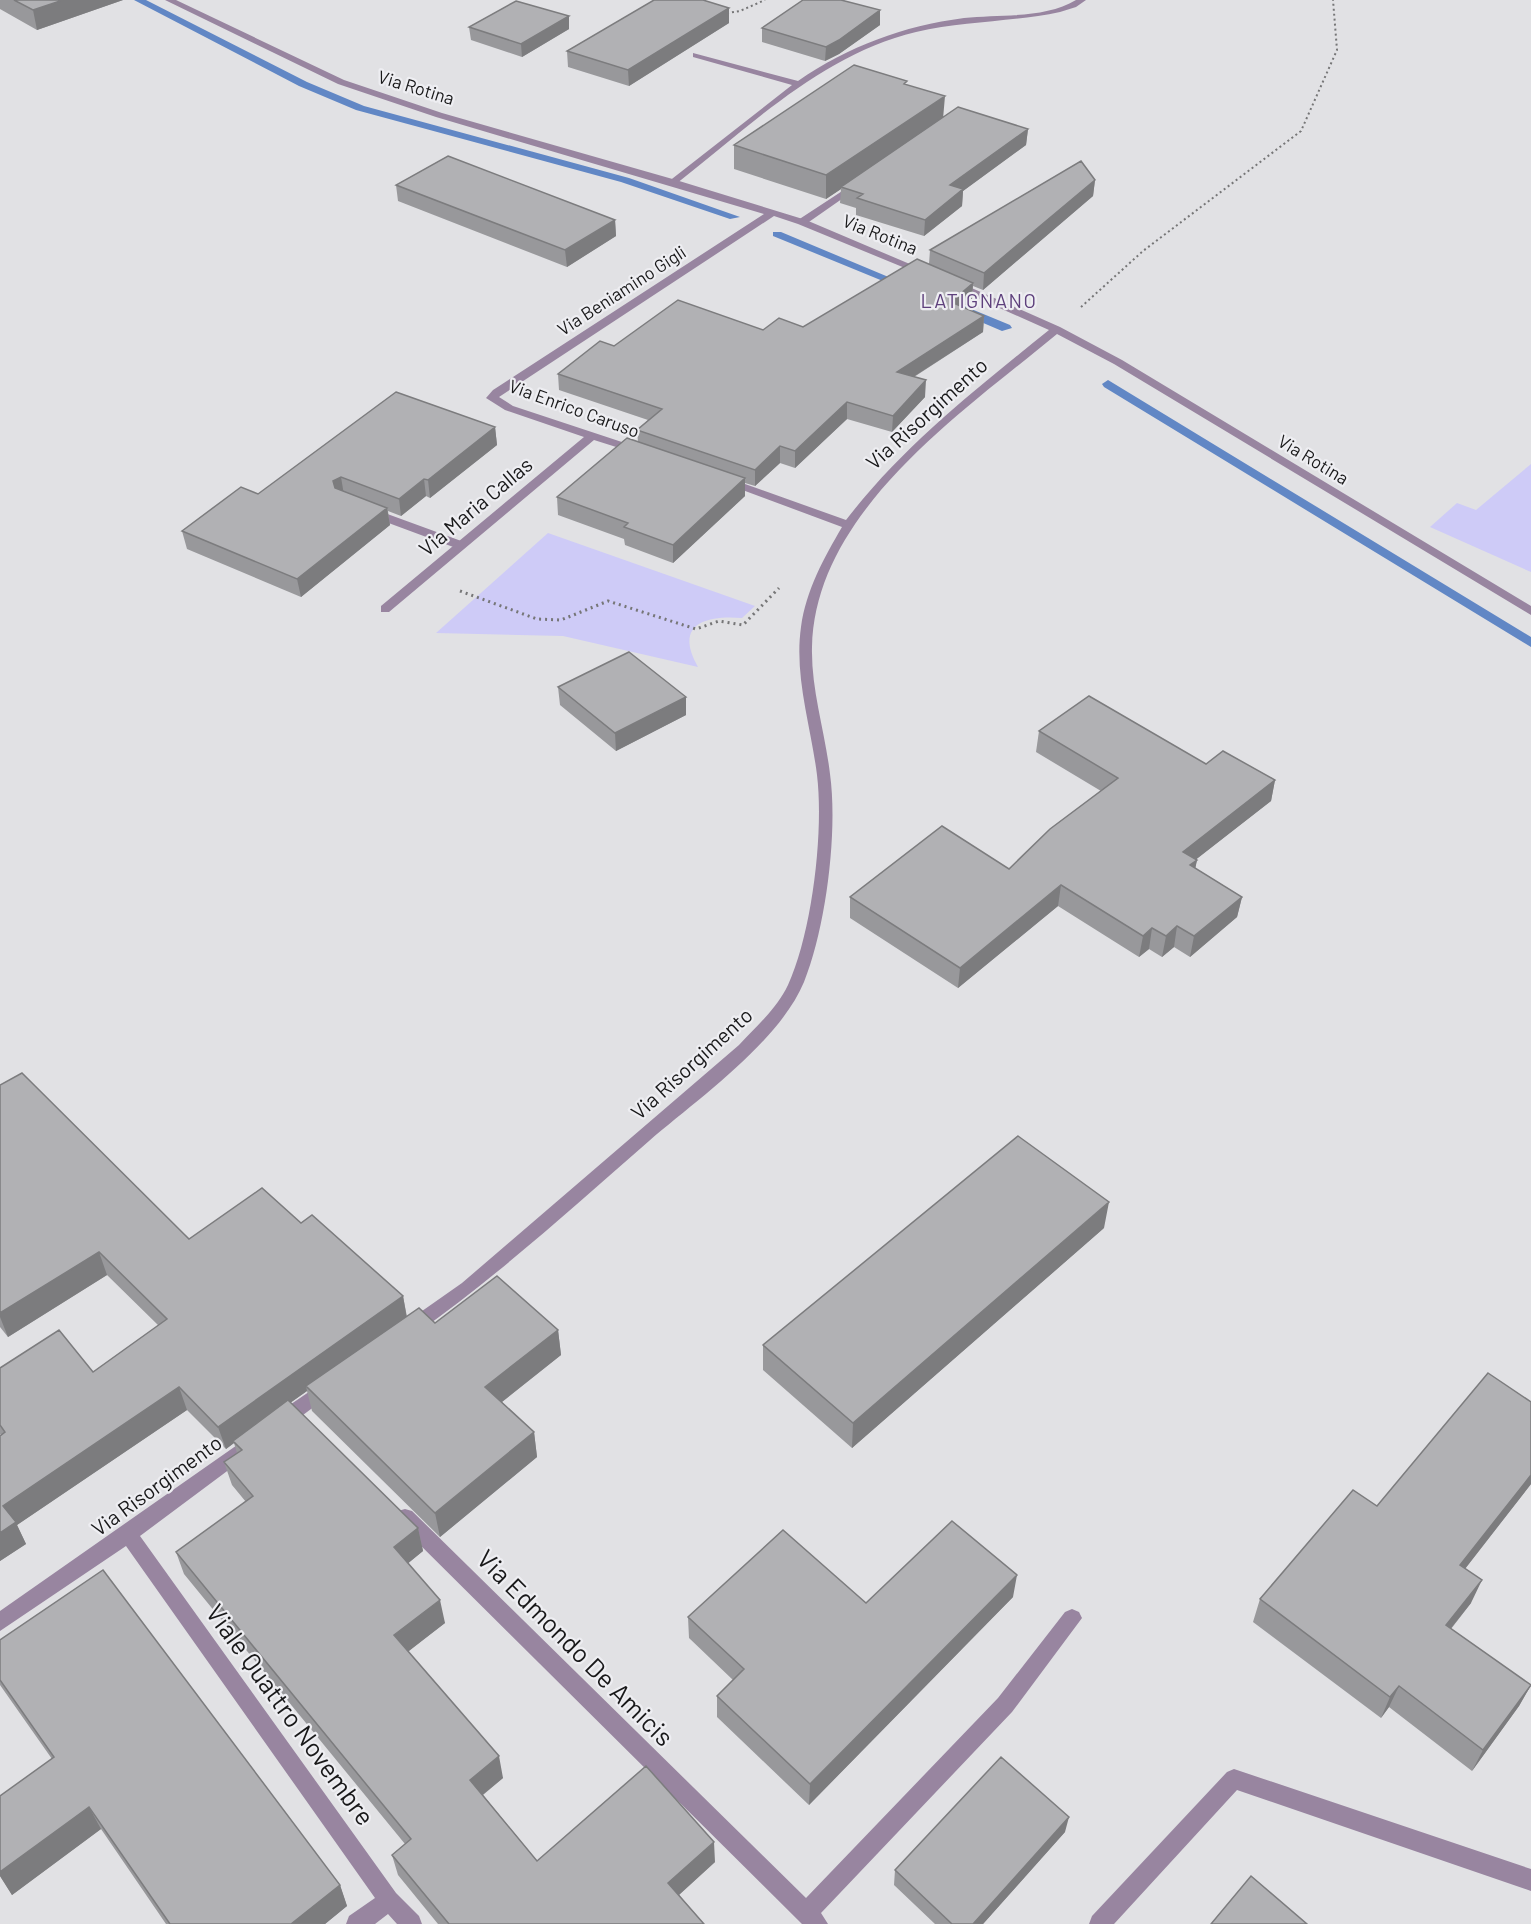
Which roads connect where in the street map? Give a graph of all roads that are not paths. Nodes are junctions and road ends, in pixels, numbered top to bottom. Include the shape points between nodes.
1 (168, 0) edge
2 (1082, 0) edge
3 (696, 55) edge
4 (800, 84) junction
5 (864, 180) edge
6 (673, 182) junction
7 (772, 213) junction
8 (802, 222) junction
9 (937, 277) edge
10 (948, 282) edge
11 (1056, 329) junction
12 (492, 398) joint
13 (592, 435) junction
14 (648, 455) edge
15 (715, 478) edge
16 (354, 505) edge
17 (849, 525) junction
18 (460, 545) junction
19 (386, 609) dead end
20 (1531, 611) edge
21 (401, 1335) edge
22 (334, 1383) edge
23 (296, 1410) junction
24 (313, 1426) edge
25 (268, 1431) edge
26 (249, 1444) edge
27 (389, 1502) edge
28 (128, 1534) junction
29 (1072, 1618) dead end
30 (0, 1622) edge
31 (1531, 1880) edge
32 (389, 1900) junction
33 (812, 1919) edge
34 (357, 1924) edge
35 (411, 1924) edge
36 (1100, 1924) edge

1 - 6 street, Via Rotina via 352,86
2 - 4 street via 1028,16 973,19 911,30 854,50
3 - 4 street
4 - 6 street
5 - 8 street
6 - 7 street, Via Rotina
7 - 8 street, Via Rotina
7 - 12 street, Via Beniamino Gigli
8 - 9 street, Via Rotina
10 - 11 street, Via Rotina
11 - 17 street, Via Risorgimento via 906,456 877,486
11 - 20 street, Via Rotina via 1118,362
12 - 13 street, Via Enrico Caruso via 509,408
13 - 14 street, Via Enrico Caruso
13 - 18 street, Via Maria Callas
15 - 17 street
16 - 18 street
17 - 21 street, Via Risorgimento via 811,606 803,650 824,778 822,860 807,947 795,986 745,1049 468,1288
18 - 19 street, Via Maria Callas
22 - 23 street
23 - 24 street
23 - 25 street
26 - 28 street, Via Risorgimento
27 - 33 street, Via Edmondo De Amicis
28 - 30 street, Via Risorgimento
28 - 32 street, Viale Quattro Novembre
29 - 33 street via 1005,1705
31 - 36 street via 1234,1779
32 - 34 street
32 - 35 street, Viale Quattro Novembre

